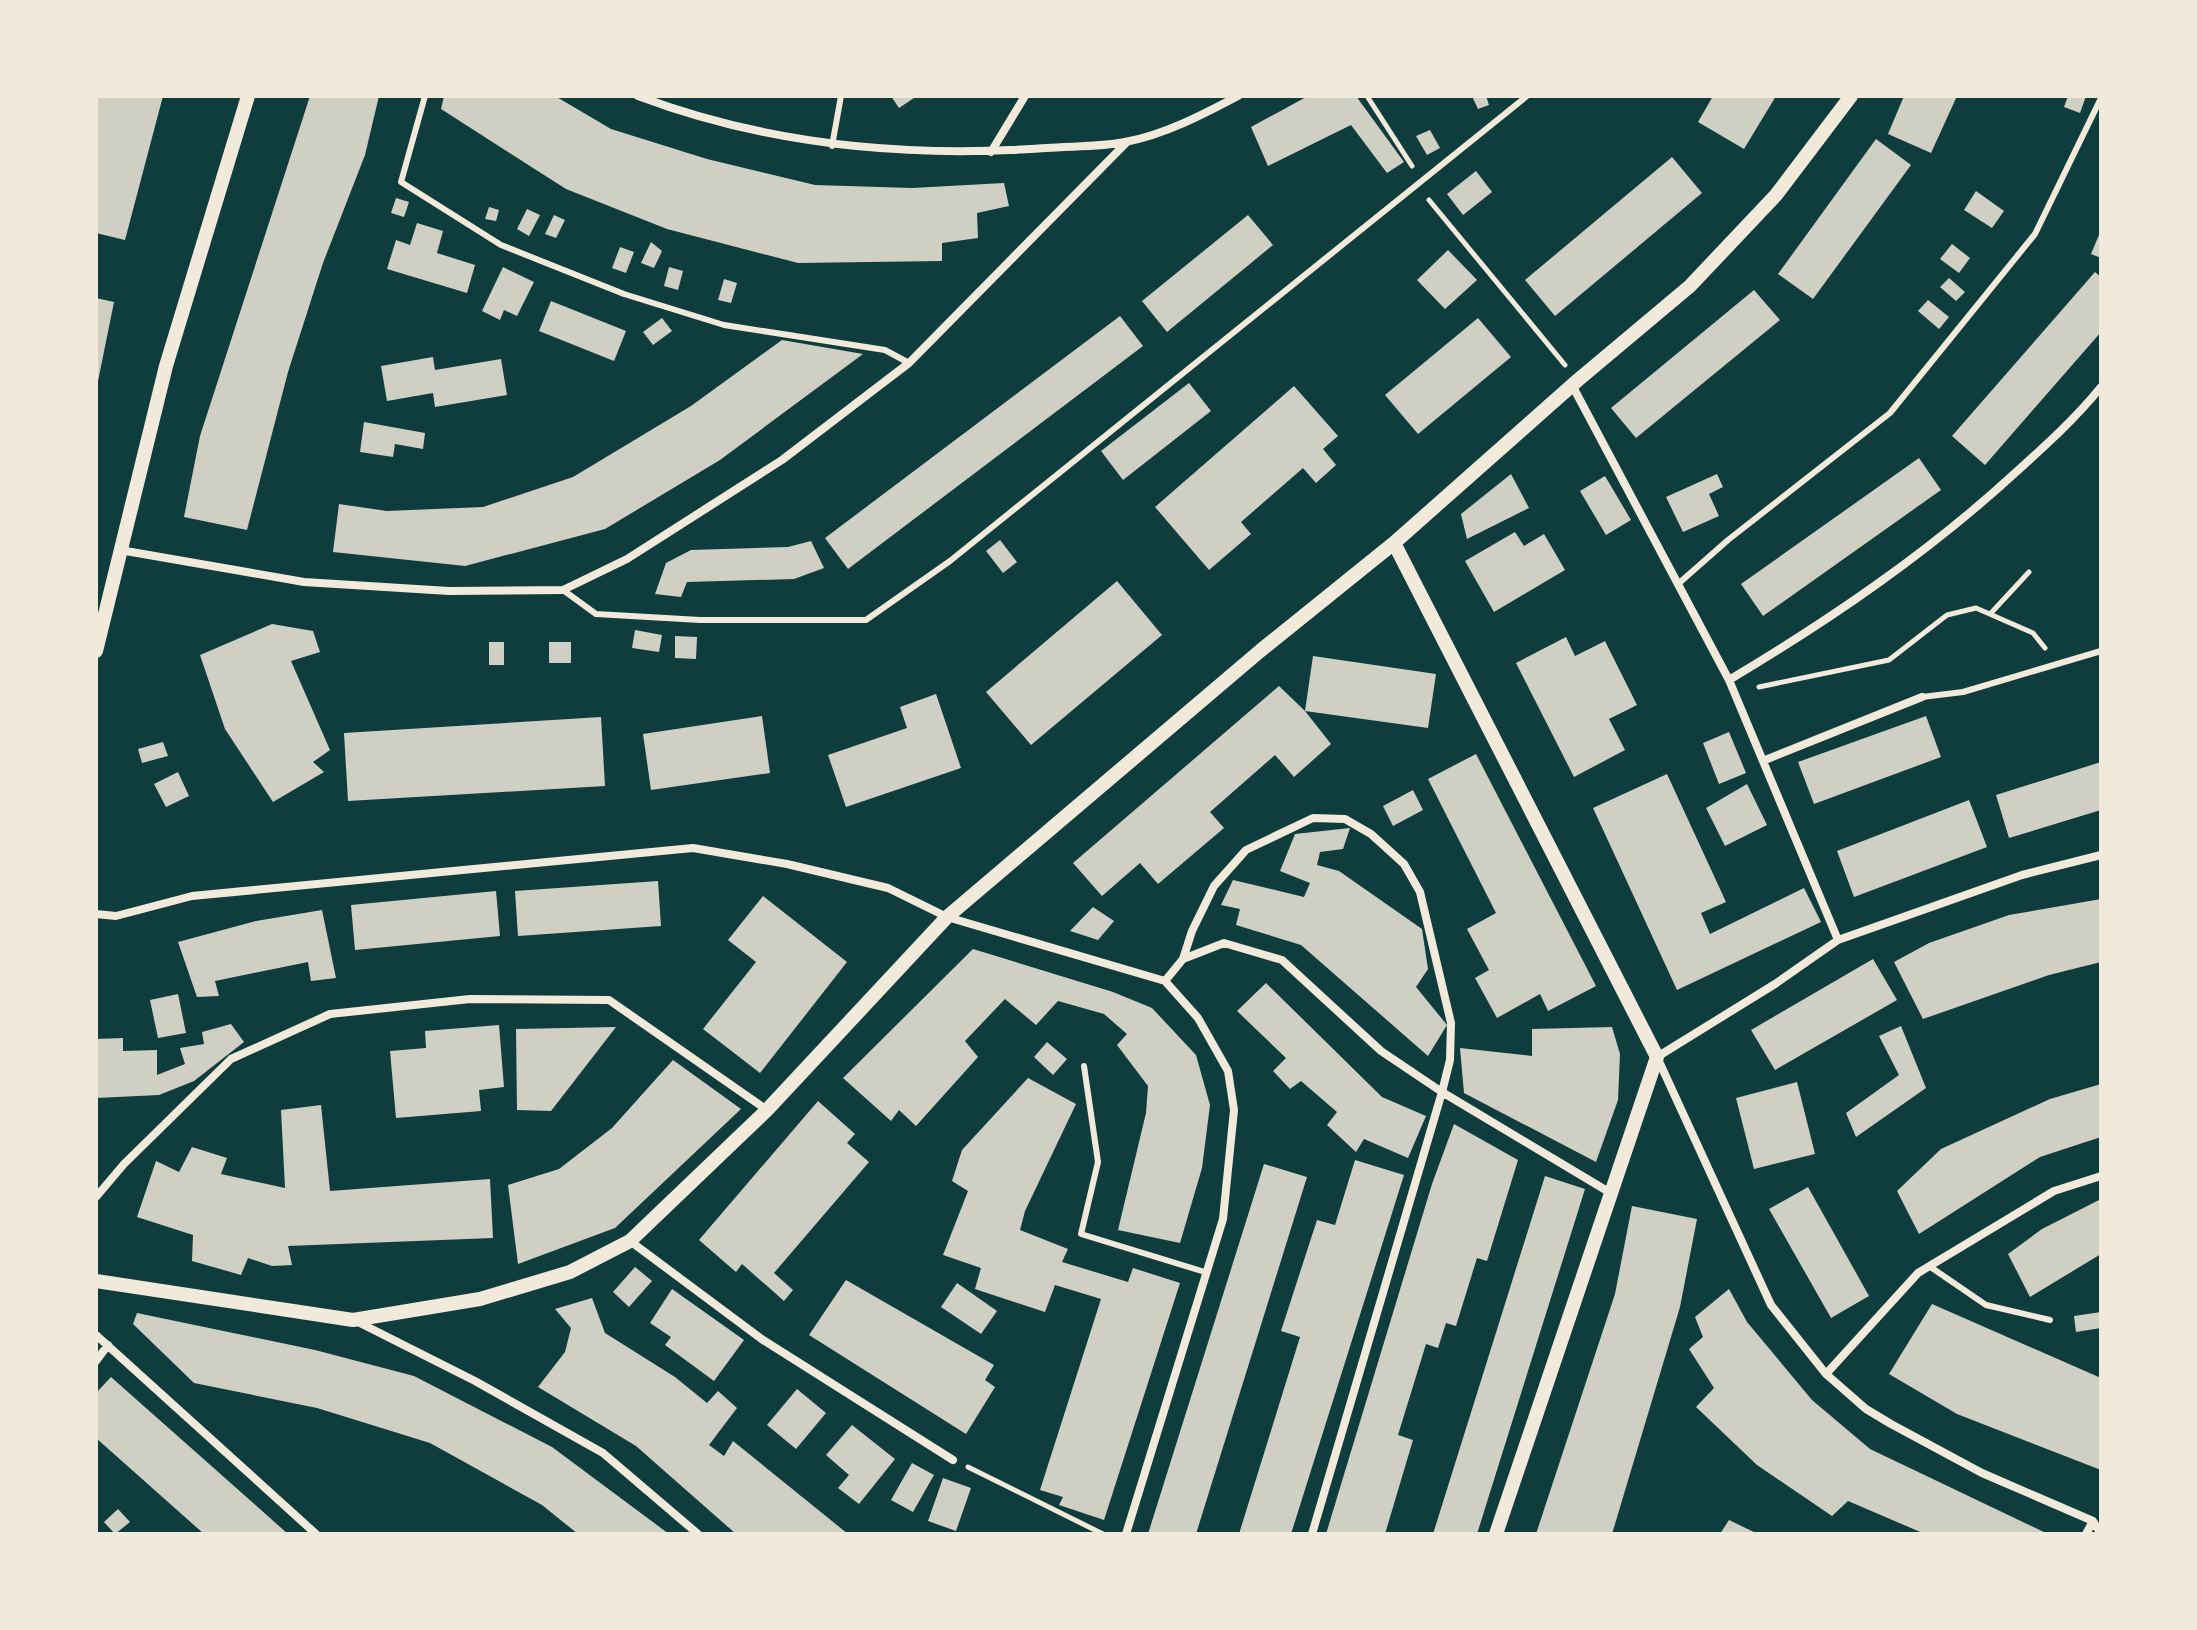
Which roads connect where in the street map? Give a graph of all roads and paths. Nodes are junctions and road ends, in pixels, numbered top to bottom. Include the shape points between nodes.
1 (248, 96) edge
2 (425, 96) edge
3 (638, 96) edge
4 (841, 96) edge
5 (1025, 96) edge
6 (1238, 96) edge
7 (1367, 96) edge
8 (1527, 96) edge
9 (1851, 96) edge
10 (2101, 98) edge
11 (1127, 142) junction
12 (832, 146) junction
13 (991, 152) junction
14 (1418, 182) junction
15 (909, 363) junction
16 (1575, 383) junction
17 (2101, 387) edge
18 (1394, 543) junction
19 (119, 550) junction
20 (2029, 572) dead end
21 (1678, 584) junction
22 (563, 590) junction
23 (1992, 612) junction
24 (96, 651) edge
25 (2101, 651) edge
26 (2059, 665) junction
27 (1729, 680) junction
28 (1734, 691) junction
29 (1922, 697) joint
30 (1765, 760) junction
31 (2101, 855) edge
32 (96, 914) edge
33 (947, 917) junction
34 (1838, 940) junction
35 (1183, 959) junction
36 (1165, 981) junction
37 (1657, 1057) junction
38 (1084, 1066) dead end
39 (1442, 1092) junction
40 (767, 1110) junction
41 (2101, 1176) edge
42 (1609, 1192) junction
43 (96, 1197) edge
44 (630, 1241) junction
45 (1929, 1266) junction
46 (1205, 1272) junction
47 (96, 1281) edge
48 (353, 1320) junction
49 (2050, 1320) dead end
50 (96, 1335) edge
51 (108, 1345) junction
52 (96, 1361) edge
53 (1826, 1374) junction
54 (953, 1460) joint
55 (2093, 1521) junction
56 (316, 1534) edge
57 (698, 1534) edge
58 (1103, 1534) edge
59 (1126, 1534) edge
60 (1312, 1534) edge
61 (1496, 1534) edge
62 (2086, 1534) edge
63 (2101, 1534) edge

1 - 19 street via 166,366
2 - 15 lane via 401,182 501,245 624,294 724,325 885,350
3 - 12 street via 696,118
4 - 12 lane
5 - 13 street
6 - 11 street
7 - 14 path
8 - 14 lane
9 - 16 street via 1776,195 1690,286
10 - 21 lane via 2035,234 1890,413
11 - 13 street
11 - 15 street
12 - 13 street
14 - 16 path
14 - 22 lane via 950,561 866,620 596,614
15 - 22 street via 782,460 627,559
16 - 18 street
16 - 21 street
17 - 27 street via 2078,415 1953,530 1813,630
18 - 33 street
18 - 37 street
19 - 22 street via 304,582 449,591
19 - 24 street
20 - 23 path
21 - 27 street
23 - 26 path via 2033,633
23 - 28 path via 1976,608 1947,615 1889,660
25 - 26 lane
26 - 29 lane via 1963,692
27 - 28 street
28 - 30 street
29 - 30 street
30 - 34 street
31 - 34 street via 2009,879
32 - 33 street via 116,916 192,896 693,848 888,888
33 - 36 street
33 - 40 street
34 - 37 street
35 - 36 street
35 - 39 street via 1224,943 1282,960 1381,1051
35 - 39 street via 1214,886 1246,850 1313,818 1345,819 1404,864 1420,892 1451,1023
36 - 46 street via 1198,1018 1228,1071 1234,1110 1223,1219
37 - 42 street
37 - 53 street via 1771,1305
38 - 46 lane via 1098,1162 1081,1234
39 - 42 street
39 - 60 street
40 - 43 street via 609,1000 470,999 330,1014 231,1059
40 - 44 street
41 - 45 street via 2054,1191
42 - 61 street
44 - 48 street via 570,1272 480,1299
44 - 54 street via 763,1340
45 - 49 lane via 1986,1305
45 - 53 street
46 - 59 street
47 - 48 street
48 - 57 street via 603,1453
50 - 51 street
51 - 52 street
51 - 56 street
53 - 55 street via 1891,1424 1982,1473
54 - 58 path
55 - 62 street
55 - 63 street

